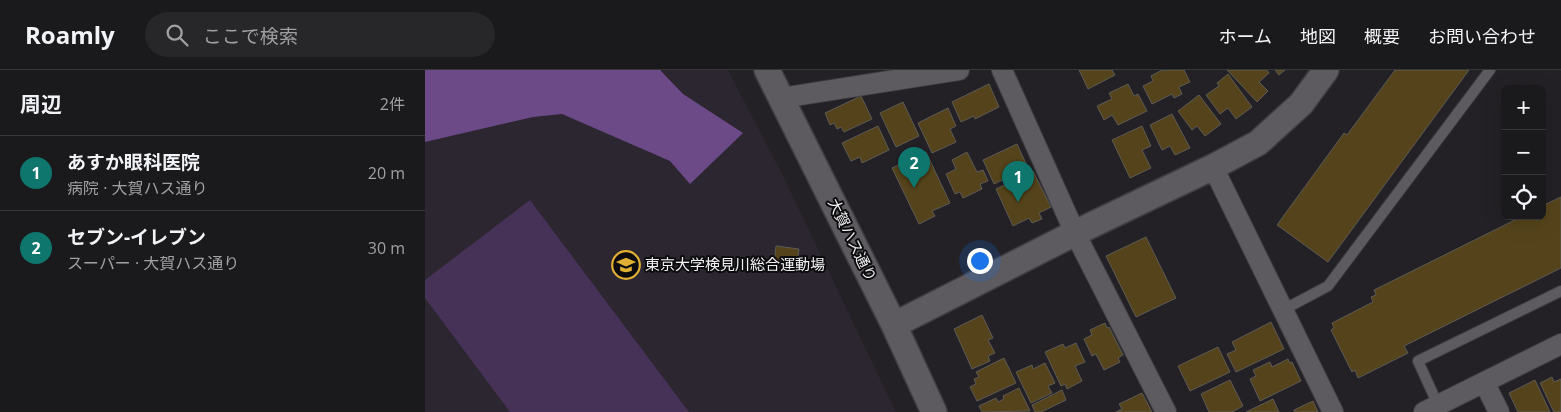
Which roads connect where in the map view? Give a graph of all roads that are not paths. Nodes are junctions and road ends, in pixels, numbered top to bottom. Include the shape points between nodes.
1 (959, 70) edge
2 (1002, 70) edge
3 (1326, 70) edge
4 (1491, 70) edge
5 (769, 71) edge
6 (781, 98) junction
7 (1213, 167) junction
8 (1075, 233) junction
9 (1561, 291) edge
10 (1283, 310) junction
11 (894, 324) junction
12 (1561, 344) edge
13 (1484, 382) junction
14 (1431, 409) edge
15 (934, 412) edge
16 (1166, 412) edge
17 (1333, 412) edge
18 (1499, 412) edge

1 - 6 street
2 - 8 street
3 - 7 street via 1301,104 1258,143
4 - 10 lane via 1328,286
5 - 6 street, 大賀ハス通り
6 - 11 street, 大賀ハス通り
7 - 8 street
7 - 10 street
8 - 11 street
8 - 16 street
9 - 14 lane via 1417,361
10 - 17 street
11 - 15 street, 大賀ハス通り
12 - 13 street
13 - 14 street
13 - 18 street

